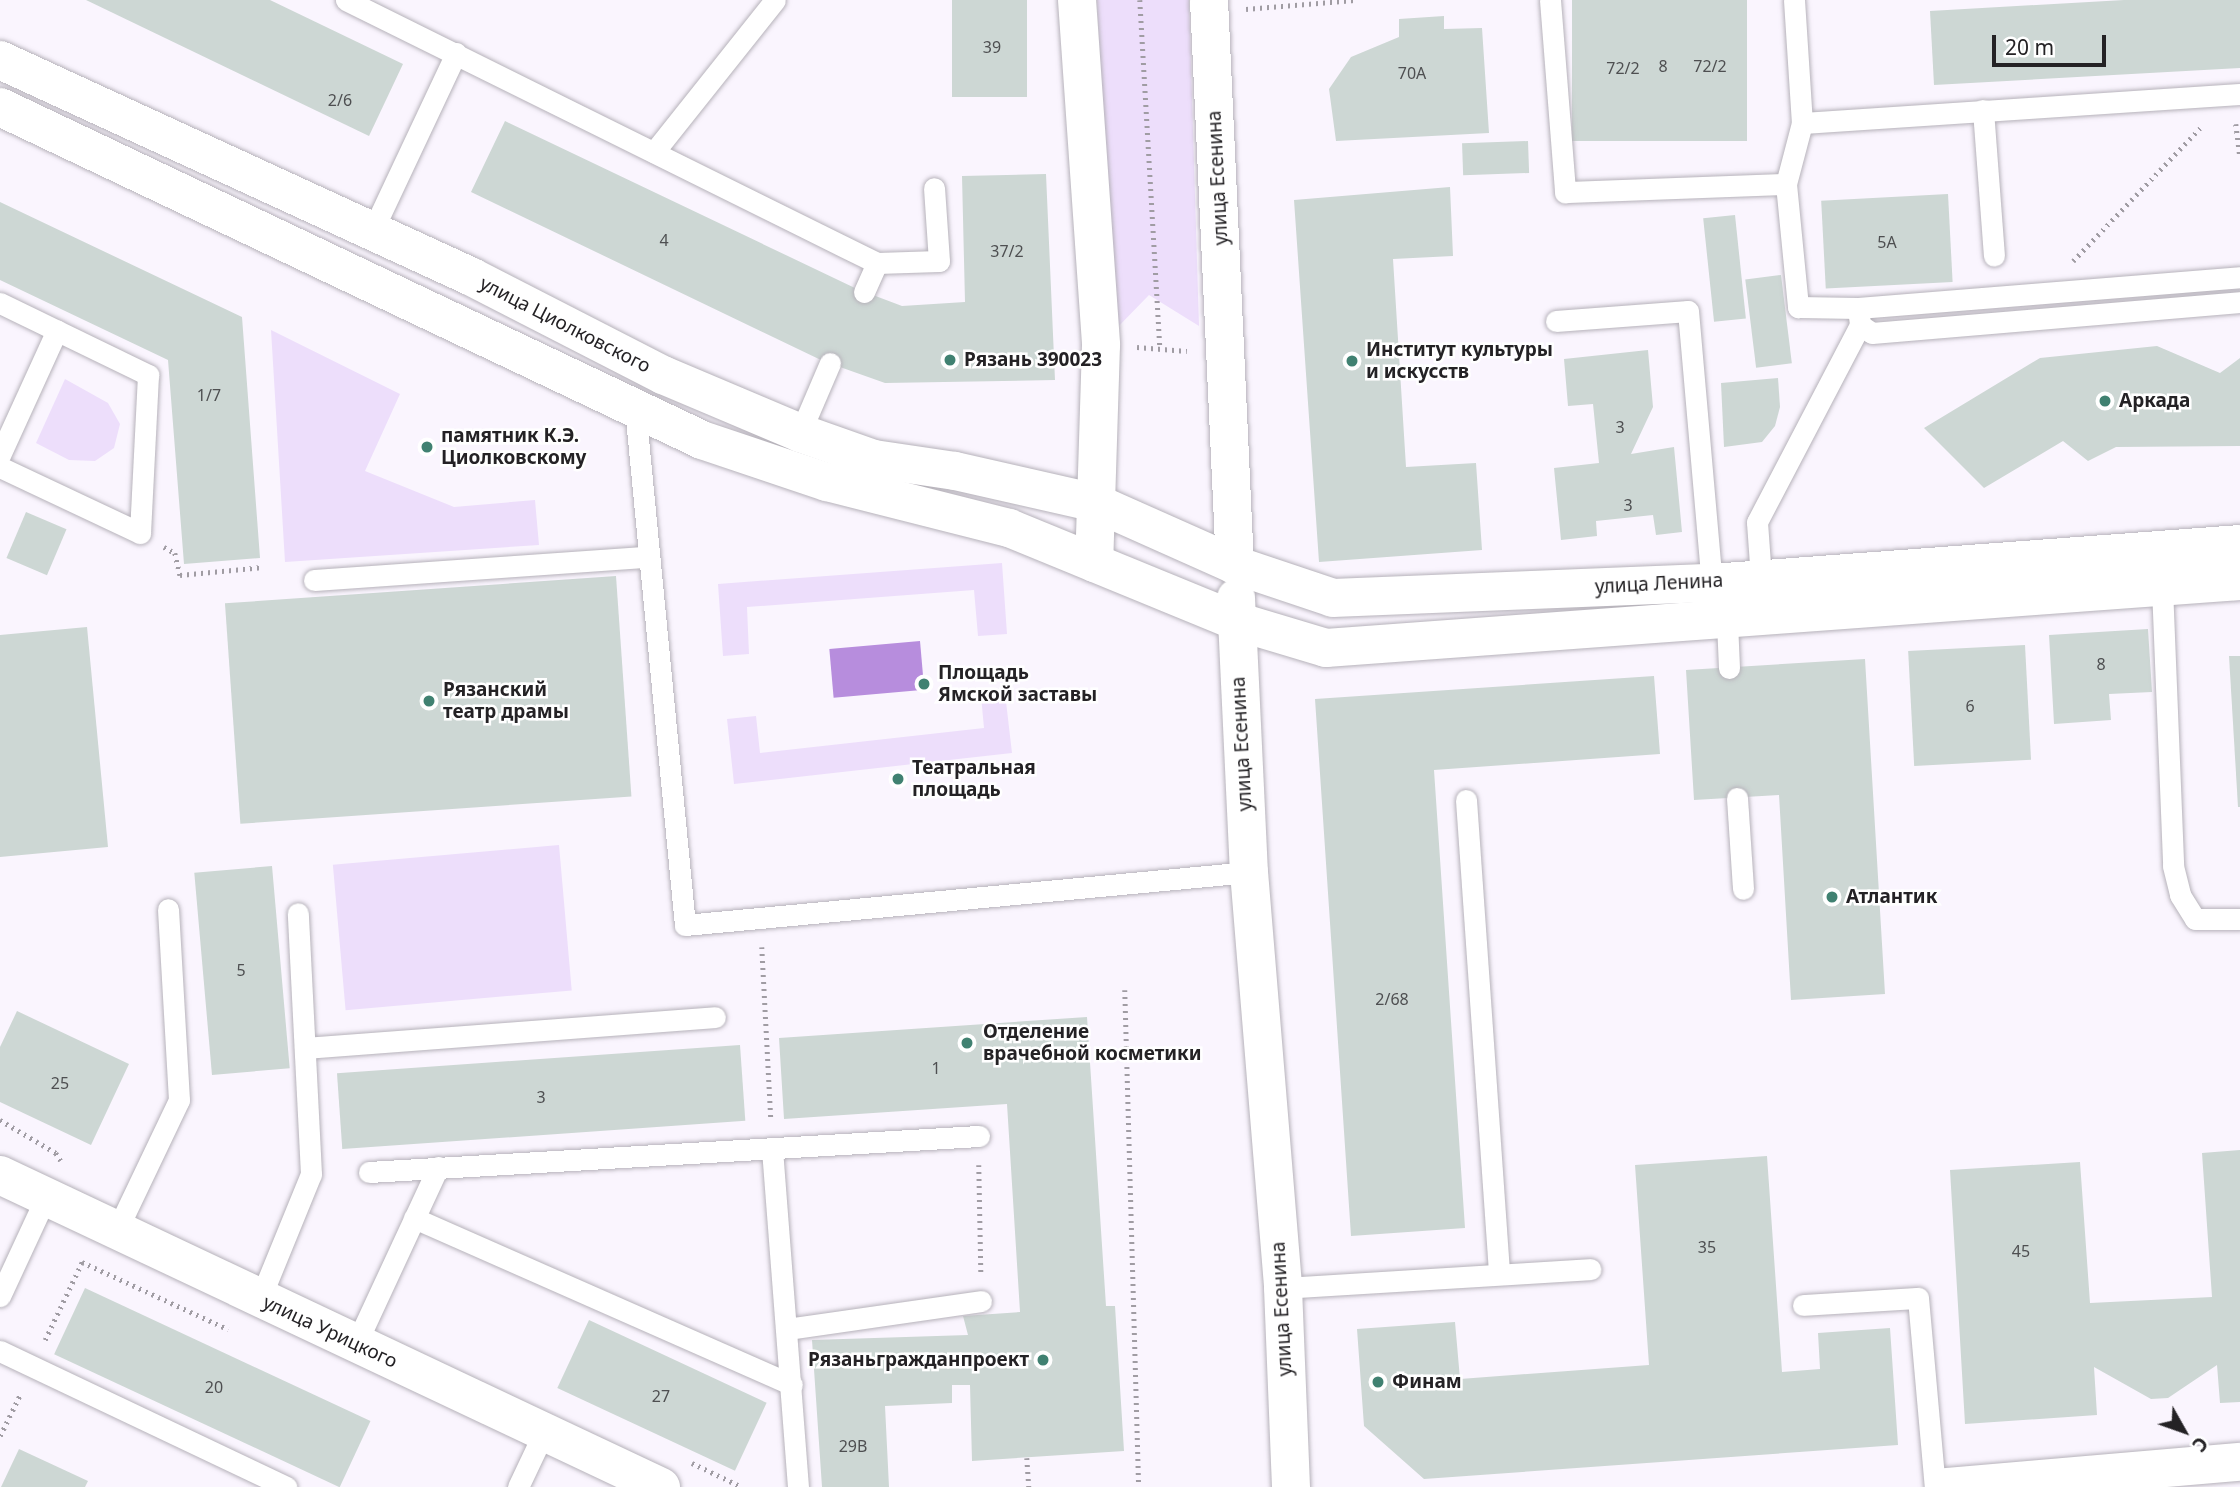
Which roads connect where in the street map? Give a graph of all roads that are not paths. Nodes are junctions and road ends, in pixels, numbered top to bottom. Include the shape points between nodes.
1 (346, 0) edge
2 (775, 0) edge
3 (1077, 0) edge
4 (1550, 0) edge
5 (1794, 0) edge
6 (1210, 6) edge
7 (456, 53) junction
8 (0, 60) edge
9 (2236, 94) edge
10 (0, 107) edge
11 (1983, 110) junction
12 (1802, 123) junction
13 (654, 152) junction
14 (1786, 184) junction
15 (934, 188) dead end
16 (371, 234) junction
17 (1994, 256) dead end
18 (877, 263) junction
19 (2240, 278) edge
20 (864, 292) dead end
21 (2240, 302) edge
22 (0, 303) edge
23 (1859, 316) junction
24 (1556, 321) dead end
25 (57, 330) junction
26 (830, 363) dead end
27 (635, 408) junction
28 (800, 433) junction
29 (0, 455) edge
30 (0, 467) edge
31 (1097, 503) junction
32 (2240, 544) edge
33 (647, 557) junction
34 (1094, 563) junction
35 (1235, 565) junction
36 (1761, 578) junction
37 (314, 580) dead end
38 (2240, 581) edge
39 (1712, 583) junction
40 (2162, 587) junction
41 (1237, 621) junction
42 (1727, 622) junction
43 (1730, 668) dead end
44 (1737, 797) dead end
45 (1466, 800) dead end
46 (1231, 873) junction
47 (1743, 889) dead end
48 (168, 909) dead end
49 (298, 913) dead end
50 (2240, 919) edge
51 (715, 1017) dead end
52 (305, 1048) junction
53 (979, 1136) road end
54 (772, 1149) junction
55 (438, 1167) junction
56 (369, 1172) dead end
57 (0, 1175) edge
58 (46, 1197) junction
59 (414, 1217) junction
60 (109, 1227) junction
61 (1590, 1269) dead end
62 (1499, 1274) junction
63 (1283, 1288) junction
64 (0, 1296) edge
65 (260, 1299) junction
66 (981, 1301) road end
67 (1803, 1305) dead end
68 (787, 1329) junction
69 (356, 1344) junction
70 (0, 1351) edge
71 (792, 1385) junction
72 (543, 1434) junction
73 (2240, 1462) edge
74 (286, 1487) edge
75 (518, 1487) edge
76 (661, 1487) edge
77 (798, 1487) edge
78 (1291, 1487) edge
79 (1935, 1487) edge
80 (1947, 1487) edge

1 - 7 lane
2 - 13 lane
3 - 31 main road via 1101,345
4 - 14 lane via 1565,192
5 - 12 lane
6 - 35 main road, улица Есенина
7 - 13 lane
7 - 16 lane
8 - 16 main road, улица Циолковского
9 - 11 lane
10 - 27 main road
11 - 12 lane
11 - 17 lane
12 - 14 lane
13 - 18 lane
14 - 23 lane via 1798,307
15 - 18 lane via 939,261
16 - 28 main road, улица Циолковского via 472,277 663,375
18 - 20 lane
19 - 23 lane via 2042,293
21 - 23 lane via 1872,333
22 - 25 lane
23 - 36 lane via 1757,522
24 - 39 lane via 1688,311
25 - 29 lane
25 - 30 lane via 148,375 140,533
26 - 28 lane
27 - 33 lane
27 - 34 main road via 702,440 827,482 1009,528
28 - 31 main road, улица Циолковского via 874,459 955,471
31 - 34 main road
31 - 35 main road, улица Ленина
32 - 36 main road, улица Ленина
33 - 37 lane
33 - 46 lane via 685,925
34 - 41 main road
35 - 39 main road, улица Ленина via 1333,598
35 - 41 main road, улица Есенина
36 - 39 main road, улица Ленина
38 - 40 main road
40 - 42 main road
40 - 50 lane via 2174,866 2180,895 2195,919
41 - 42 main road via 1326,648
41 - 46 main road, улица Есенина
42 - 43 lane
44 - 47 lane
45 - 62 lane
46 - 63 main road, улица Есенина
48 - 60 lane via 179,1100
49 - 52 lane
51 - 52 lane
52 - 65 lane via 312,1174
53 - 54 lane
54 - 55 lane
54 - 68 lane
55 - 56 lane
55 - 59 lane
57 - 58 main road, улица Урицкого
58 - 60 main road, улица Урицкого
58 - 64 lane
59 - 69 lane
59 - 71 lane
60 - 65 main road, улица Урицкого
61 - 62 lane
62 - 63 lane
63 - 78 main road, улица Есенина
65 - 69 main road, улица Урицкого
66 - 68 lane
67 - 79 lane via 1918,1298
68 - 71 lane
69 - 72 main road, улица Урицкого
70 - 74 lane
71 - 77 lane
72 - 75 lane
72 - 76 main road, улица Урицкого
73 - 80 main road

